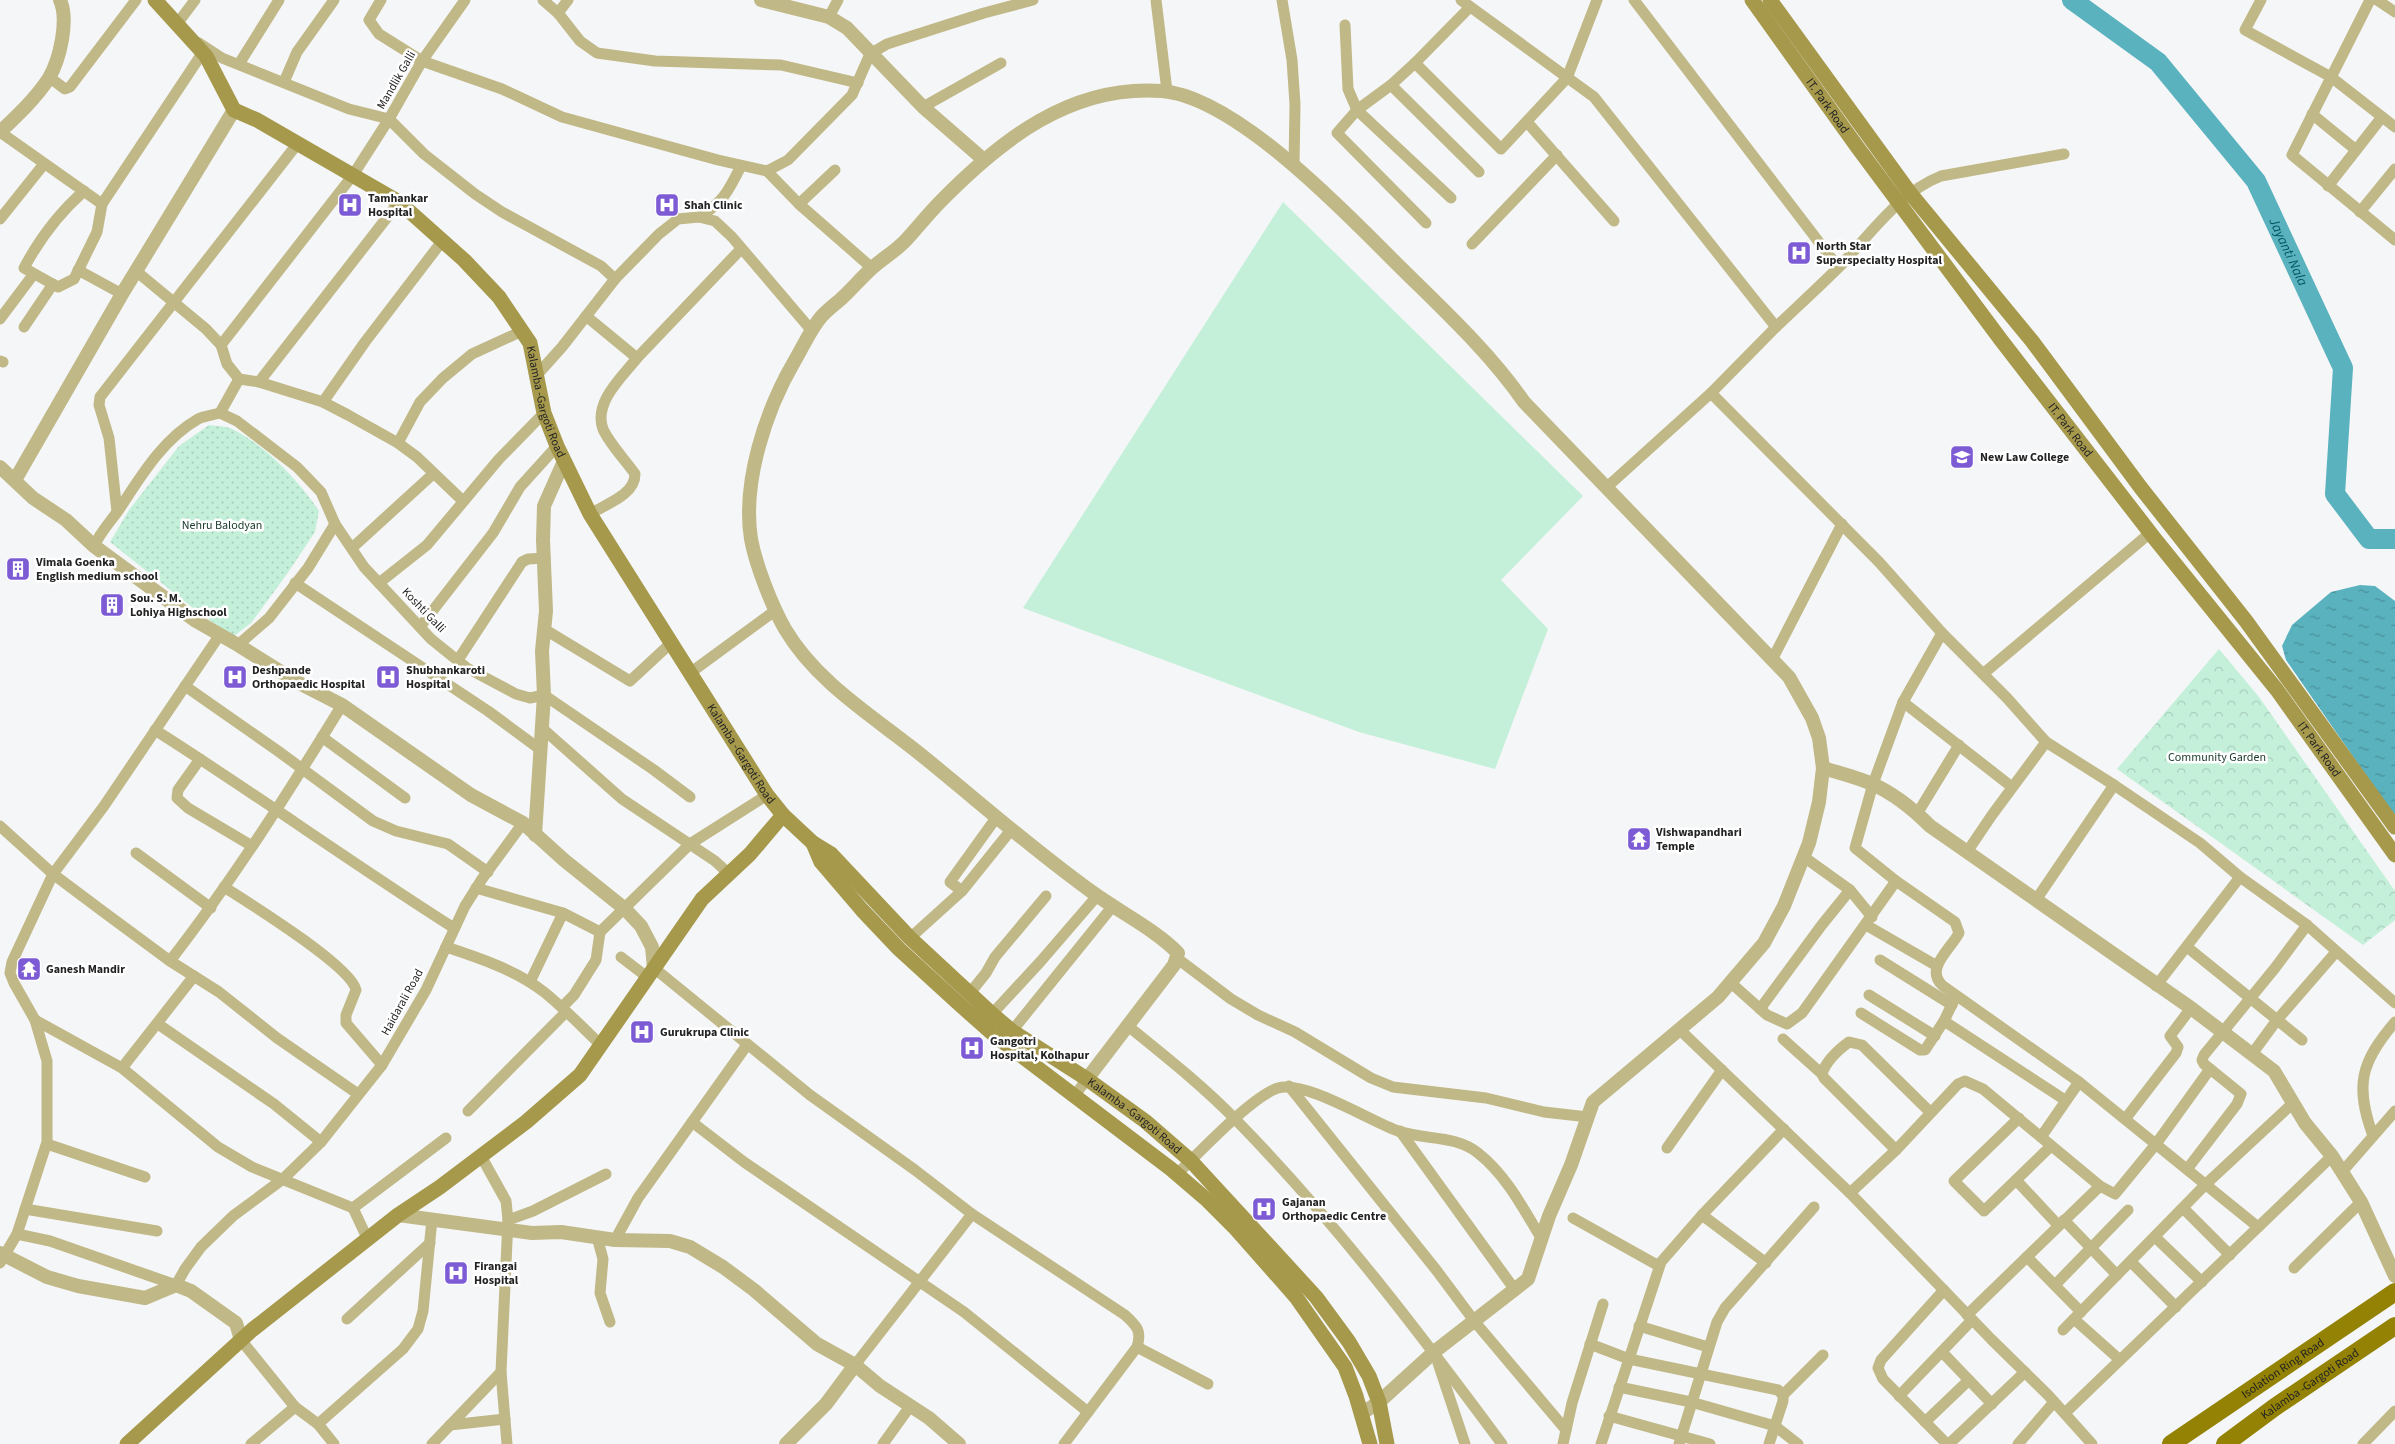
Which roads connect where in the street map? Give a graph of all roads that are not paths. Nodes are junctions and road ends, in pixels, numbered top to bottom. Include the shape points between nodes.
1 (60, 0) edge
2 (136, 0) edge
3 (155, 0) edge
4 (195, 0) edge
5 (279, 0) edge
6 (334, 0) edge
7 (381, 0) edge
8 (464, 0) edge
9 (543, 0) edge
10 (568, 0) edge
11 (761, 0) edge
12 (838, 0) edge
13 (1033, 0) edge
14 (1156, 0) edge
15 (1282, 0) edge
16 (1597, 0) edge
17 (1634, 0) edge
18 (1752, 0) edge
19 (1770, 0) edge
20 (2261, 0) edge
21 (2370, 0) edge
22 (2377, 0) edge
23 (1466, 4) edge
24 (2395, 12) edge
25 (558, 13) junction
26 (829, 17) junction
27 (177, 24) junction
28 (1345, 25) dead end
29 (189, 37) junction
30 (203, 52) junction
31 (870, 54) junction
32 (422, 61) junction
33 (1415, 63) junction
34 (239, 64) junction
35 (1001, 64) dead end
36 (49, 77) junction
37 (2331, 77) junction
38 (1567, 78) junction
39 (284, 82) junction
40 (858, 83) junction
41 (1391, 85) junction
42 (1166, 91) junction
43 (923, 107) junction
44 (234, 110) junction
45 (1357, 110) junction
46 (2312, 114) junction
47 (2382, 117) junction
48 (389, 119) junction
49 (1528, 122) junction
50 (2395, 127) edge
51 (0, 132) edge
52 (298, 142) junction
53 (2356, 150) junction
54 (2064, 154) dead end
55 (1557, 156) junction
56 (984, 160) junction
57 (44, 164) junction
58 (741, 166) junction
59 (1294, 168) junction
60 (835, 170) dead end
61 (767, 171) junction
62 (1479, 172) dead end
63 (353, 175) junction
64 (2393, 175) edge
65 (2328, 186) junction
66 (84, 191) junction
67 (1451, 198) dead end
68 (1905, 198) junction
69 (398, 202) junction
70 (102, 204) junction
71 (799, 204) junction
72 (2360, 212) junction
73 (699, 217) junction
74 (0, 219) edge
75 (1614, 221) dead end
76 (1426, 223) dead end
77 (443, 240) junction
78 (2395, 240) edge
79 (1472, 244) dead end
80 (741, 249) junction
81 (1838, 267) junction
82 (872, 268) junction
83 (78, 270) junction
84 (136, 271) junction
85 (33, 274) junction
86 (615, 279) junction
87 (53, 284) junction
88 (122, 294) junction
89 (173, 301) junction
90 (586, 316) junction
91 (0, 319) edge
92 (24, 327) dead end
93 (1776, 327) junction
94 (522, 331) junction
95 (812, 331) junction
96 (221, 345) junction
97 (638, 358) junction
98 (536, 376) junction
99 (240, 379) junction
100 (259, 382) junction
101 (1711, 393) junction
102 (323, 402) junction
103 (220, 413) junction
104 (544, 413) junction
105 (398, 443) junction
106 (557, 446) junction
107 (564, 461) junction
108 (0, 467) edge
109 (434, 474) junction
110 (14, 480) junction
111 (1607, 487) junction
112 (463, 501) junction
113 (116, 512) junction
114 (590, 514) junction
115 (335, 524) junction
116 (1842, 524) junction
117 (2150, 533) junction
118 (94, 546) junction
119 (352, 548) junction
120 (545, 558) junction
121 (295, 583) junction
122 (380, 583) junction
123 (776, 610) junction
124 (420, 627) junction
125 (544, 629) junction
126 (1942, 633) junction
127 (219, 636) junction
128 (671, 643) junction
129 (238, 645) junction
130 (458, 660) junction
131 (1772, 660) junction
132 (690, 673) junction
133 (1984, 674) junction
134 (185, 686) junction
135 (544, 695) junction
136 (1903, 702) junction
137 (342, 705) junction
138 (542, 728) junction
139 (155, 730) junction
140 (322, 737) junction
141 (2046, 742) junction
142 (1959, 745) junction
143 (541, 750) junction
144 (200, 758) junction
145 (1823, 768) junction
146 (302, 769) junction
147 (1873, 784) junction
148 (2114, 785) junction
149 (2012, 787) junction
150 (767, 795) junction
151 (690, 797) dead end
152 (405, 798) dead end
153 (276, 809) junction
154 (1917, 814) junction
155 (783, 815) junction
156 (996, 818) junction
157 (523, 823) junction
158 (0, 826) edge
159 (2395, 827) edge
160 (1011, 830) junction
161 (534, 835) junction
162 (813, 843) junction
163 (690, 844) junction
164 (252, 846) junction
165 (1967, 852) junction
166 (136, 854) dead end
167 (2395, 855) edge
168 (1804, 857) junction
169 (488, 872) junction
170 (728, 873) junction
171 (53, 874) junction
172 (2240, 877) junction
173 (1896, 881) junction
174 (224, 887) junction
175 (476, 888) junction
176 (1850, 890) junction
177 (962, 892) junction
178 (1046, 896) dead end
179 (1097, 896) junction
180 (2036, 900) junction
181 (1112, 907) junction
182 (211, 908) junction
183 (625, 909) junction
184 (562, 913) junction
185 (1869, 921) junction
186 (2307, 925) junction
187 (454, 928) junction
188 (600, 932) junction
189 (910, 938) junction
190 (446, 947) junction
191 (2186, 947) junction
192 (2336, 952) junction
193 (621, 958) dead end
194 (1178, 959) junction
195 (1880, 960) dead end
196 (170, 961) junction
197 (1936, 966) junction
198 (651, 973) junction
199 (194, 976) junction
200 (530, 982) junction
201 (1730, 982) junction
202 (2156, 986) junction
203 (970, 994) junction
204 (1869, 995) dead end
205 (2250, 997) junction
206 (1954, 1001) junction
207 (2395, 1003) edge
208 (2191, 1008) junction
209 (1760, 1009) junction
210 (564, 1010) junction
211 (1861, 1013) dead end
212 (992, 1014) junction
213 (35, 1020) junction
214 (2277, 1020) junction
215 (1944, 1022) junction
216 (2395, 1022) edge
217 (158, 1024) junction
218 (1128, 1026) junction
219 (1679, 1030) junction
220 (1012, 1031) junction
221 (2222, 1031) junction
222 (1935, 1036) junction
223 (1783, 1039) dead end
224 (2302, 1040) dead end
225 (600, 1045) junction
226 (747, 1045) junction
227 (2252, 1054) junction
228 (382, 1065) junction
229 (122, 1068) junction
230 (2210, 1069) junction
231 (1722, 1070) junction
232 (1822, 1074) junction
233 (1087, 1080) junction
234 (2079, 1082) junction
235 (1289, 1086) junction
236 (358, 1094) junction
237 (1075, 1095) junction
238 (2065, 1100) junction
239 (2294, 1103) junction
240 (468, 1111) dead end
241 (1930, 1112) junction
242 (2394, 1114) edge
243 (1588, 1116) junction
244 (2019, 1118) junction
245 (2126, 1118) junction
246 (1236, 1119) junction
247 (692, 1122) junction
248 (1784, 1129) junction
249 (1400, 1131) junction
250 (2373, 1136) junction
251 (2041, 1137) junction
252 (446, 1138) dead end
253 (321, 1142) junction
254 (47, 1144) junction
255 (2156, 1144) junction
256 (2051, 1146) junction
257 (1667, 1148) dead end
258 (1896, 1150) junction
259 (481, 1156) junction
260 (2332, 1156) junction
261 (1191, 1161) junction
262 (2188, 1168) junction
263 (2342, 1172) junction
264 (606, 1174) dead end
265 (1177, 1174) junction
266 (145, 1176) dead end
267 (283, 1179) junction
268 (2016, 1180) junction
269 (2206, 1184) junction
270 (2100, 1186) junction
271 (1850, 1192) junction
272 (2361, 1202) junction
273 (1814, 1207) dead end
274 (353, 1208) junction
275 (2183, 1208) junction
276 (26, 1209) junction
277 (2128, 1210) dead end
278 (398, 1214) junction
279 (972, 1214) junction
280 (1702, 1215) junction
281 (1574, 1218) dead end
282 (432, 1220) junction
283 (2061, 1222) junction
284 (508, 1224) junction
285 (2258, 1227) junction
286 (157, 1231) dead end
287 (17, 1234) junction
288 (597, 1236) junction
289 (2155, 1237) junction
290 (1542, 1238) junction
291 (368, 1240) junction
292 (615, 1240) junction
293 (430, 1243) junction
294 (2091, 1248) junction
295 (2230, 1254) junction
296 (2, 1257) edge
297 (2027, 1258) junction
298 (2131, 1262) junction
299 (1766, 1263) junction
300 (1660, 1266) junction
301 (2294, 1268) dead end
302 (2117, 1275) junction
303 (2395, 1276) edge
304 (919, 1281) junction
305 (2202, 1282) junction
306 (176, 1285) junction
307 (2055, 1285) junction
308 (1515, 1290) junction
309 (1944, 1290) junction
310 (2395, 1292) edge
311 (1603, 1304) dead end
312 (2176, 1306) junction
313 (2078, 1315) junction
314 (1970, 1318) junction
315 (346, 1319) dead end
316 (610, 1322) dead end
317 (1475, 1322) junction
318 (1639, 1326) junction
319 (2395, 1326) edge
320 (2063, 1330) dead end
321 (241, 1340) junction
322 (1590, 1344) junction
323 (1708, 1347) junction
324 (1137, 1348) junction
325 (1434, 1352) junction
326 (1942, 1352) junction
327 (1823, 1355) dead end
328 (1629, 1359) junction
329 (2120, 1360) junction
330 (854, 1365) junction
331 (501, 1372) junction
332 (2025, 1372) junction
333 (1699, 1375) junction
334 (1969, 1380) junction
335 (1208, 1384) dead end
336 (1619, 1387) junction
337 (1783, 1395) junction
338 (1899, 1396) junction
339 (1379, 1402) junction
340 (1691, 1402) junction
341 (2054, 1402) junction
342 (1992, 1404) junction
343 (911, 1405) junction
344 (294, 1407) junction
345 (2395, 1411) edge
346 (1088, 1412) junction
347 (2065, 1413) junction
348 (1361, 1414) junction
349 (1609, 1416) junction
350 (505, 1419) junction
351 (1925, 1422) junction
352 (318, 1424) junction
353 (450, 1425) junction
354 (1775, 1426) junction
355 (1566, 1430) junction
356 (1680, 1440) edge
357 (127, 1444) edge
358 (251, 1444) edge
359 (334, 1444) edge
360 (432, 1444) edge
361 (507, 1444) edge
362 (786, 1444) edge
363 (883, 1444) edge
364 (959, 1444) edge
365 (1064, 1444) edge
366 (1370, 1444) edge
367 (1387, 1444) edge
368 (1465, 1444) edge
369 (1502, 1444) edge
370 (1563, 1444) edge
371 (1601, 1444) edge
372 (1710, 1444) edge
373 (1769, 1444) edge
374 (1798, 1444) edge
375 (1948, 1444) edge
376 (2018, 1444) edge
377 (2092, 1444) edge
378 (2171, 1444) edge
379 (2225, 1444) edge
380 (2363, 1444) edge

1 - 36 street via 64,32
2 - 36 street via 70,87 66,89
3 - 27 main road
4 - 27 street
5 - 34 street
6 - 39 street via 297,52
7 - 32 street via 368,20 379,34
8 - 32 street, Mandlik Galli
9 - 25 street
10 - 25 street
11 - 26 street
12 - 26 street
13 - 31 street via 887,44
14 - 42 street
15 - 59 street via 1292,60
16 - 38 street
17 - 81 street
18 - 68 main road, IT. Park Road
19 - 68 main road, IT. Park Road
20 - 37 street via 2245,30
21 - 37 street
22 - 24 street
23 - 33 street
23 - 38 street
25 - 40 street via 580,41 597,53 655,61 782,65
26 - 31 street via 847,28
27 - 29 main road
28 - 45 street via 1348,89
29 - 30 main road
29 - 34 street via 222,58
30 - 44 main road
30 - 70 street
31 - 40 street
31 - 43 street
32 - 48 street, Mandlik Galli
32 - 58 street via 502,89 562,117
33 - 41 street
33 - 49 street via 1501,150
34 - 39 street
35 - 43 street
36 - 51 street
37 - 46 street
37 - 47 street
38 - 49 street
38 - 93 street via 1606,110
39 - 48 street via 349,109
40 - 61 street via 852,95 788,160
41 - 45 street
41 - 62 street
42 - 56 street via 1099,95 1080,101 1040,118
42 - 59 street via 1207,106 1235,121
43 - 56 street
44 - 52 main road, Kalamba -Gargoti Road
44 - 84 street
45 - 67 street
45 - 76 street via 1337,133
46 - 53 street
46 - 65 street via 2292,155
47 - 50 street
47 - 53 street
48 - 63 street, Mandlik Galli
48 - 86 street via 424,154 475,194 601,266
49 - 55 street
51 - 57 street
52 - 63 main road, Kalamba -Gargoti Road
52 - 89 street
53 - 65 street
54 - 68 street via 1941,176
55 - 75 street
55 - 79 street
56 - 82 street via 902,244
57 - 66 street
57 - 74 street
58 - 61 street
58 - 73 street via 721,201
59 - 111 street via 1342,209 1466,331 1524,402
60 - 71 street
61 - 71 street
63 - 69 main road, Kalamba -Gargoti Road
63 - 96 street, Mandlik Galli
64 - 72 street
65 - 72 street
66 - 70 street
66 - 85 street via 61,212 34,249 24,268
68 - 81 street
68 - 117 main road, IT. Park Road via 2001,340
68 - 159 main road, IT. Park Road via 2032,341 2141,488 2246,621
69 - 77 main road, Kalamba -Gargoti Road
69 - 100 street
70 - 83 street via 97,232
71 - 82 street
72 - 78 street
73 - 80 street via 715,221
73 - 86 street via 678,219
77 - 94 main road, Kalamba -Gargoti Road via 480,276
77 - 102 street
80 - 95 street
80 - 97 street
81 - 93 street
82 - 95 street via 821,317
83 - 87 street via 74,279 58,287
83 - 88 street
84 - 88 street
84 - 89 street
85 - 87 street
85 - 91 street
86 - 90 street
87 - 92 street
88 - 110 street
89 - 96 street
89 - 113 street via 100,397 99,405 109,438
90 - 97 street
90 - 98 street
93 - 101 street
94 - 98 main road, Kalamba -Gargoti Road via 530,343
94 - 105 street via 472,354 443,378 420,402
95 - 123 street via 778,392 763,431 755,469 751,540
96 - 99 street via 227,364
97 - 114 street via 614,387 601,412 603,429 635,474 635,482 631,489
98 - 104 main road, Kalamba -Gargoti Road
99 - 100 street
99 - 103 street
100 - 102 street
101 - 111 street
101 - 116 street
102 - 105 street
103 - 113 street via 199,419 169,442 131,488
103 - 115 street, Koshti Galli via 297,467 321,492
104 - 106 main road, Kalamba -Gargoti Road
104 - 112 street
105 - 109 street
106 - 107 main road, Kalamba -Gargoti Road
106 - 124 street via 520,486 493,533
107 - 114 main road, Kalamba -Gargoti Road
107 - 120 street via 544,506
108 - 110 street
109 - 112 street
109 - 119 street
110 - 118 street
111 - 131 street
112 - 122 street via 427,546
113 - 118 street
114 - 128 main road, Kalamba -Gargoti Road
115 - 119 street, Koshti Galli
115 - 121 street
116 - 126 street
116 - 131 street
117 - 133 street
117 - 167 main road, IT. Park Road via 2277,690
118 - 127 street
119 - 122 street, Koshti Galli
120 - 125 street
120 - 130 street via 522,562
121 - 129 street via 269,618
121 - 143 street
122 - 124 street, Koshti Galli
123 - 132 street
123 - 156 street via 801,652 851,702 884,725
124 - 130 street, Koshti Galli
125 - 128 street via 630,681
125 - 135 street
126 - 133 street
126 - 136 street
127 - 129 street
127 - 134 street
128 - 132 main road, Kalamba -Gargoti Road
129 - 137 street via 296,682
130 - 135 street, Koshti Galli via 516,694 530,698
131 - 145 street via 1789,677 1812,718 1819,738
132 - 150 main road, Kalamba -Gargoti Road
133 - 141 street
134 - 139 street
134 - 146 street
135 - 138 street
135 - 151 street
136 - 142 street
136 - 147 street
137 - 140 street
137 - 157 street via 471,795
138 - 143 street
138 - 163 street via 622,799
139 - 144 street
139 - 171 street
140 - 146 street
140 - 152 street
141 - 148 street
141 - 149 street
142 - 149 street
142 - 154 street
143 - 161 street
144 - 153 street
144 - 164 street via 178,790 177,798
145 - 147 street
145 - 168 street
146 - 153 street
146 - 169 street via 372,821 396,831 448,844
147 - 154 street
147 - 173 street via 1855,848
148 - 172 street via 2200,843
148 - 180 street
149 - 165 street
150 - 155 main road, Kalamba -Gargoti Road
150 - 163 street
153 - 164 street
153 - 187 street
154 - 165 street
155 - 162 main road, Kalamba -Gargoti Road
155 - 170 main road via 750,854
156 - 160 street
156 - 177 street via 950,882
157 - 161 street
157 - 169 street, Haidarali Road
158 - 171 street
160 - 177 street
160 - 179 street
161 - 183 street
162 - 189 main road, Kalamba -Gargoti Road via 831,854
162 - 237 main road, Kalamba -Gargoti Road via 821,862 899,949 994,1035
163 - 170 street
163 - 183 street
164 - 174 street
165 - 180 street
166 - 182 street
168 - 176 street
168 - 201 street via 1784,906 1764,943
169 - 175 street, Haidarali Road
170 - 198 main road via 702,899
171 - 196 street
171 - 213 street via 12,962 10,973
172 - 186 street
172 - 191 street
173 - 185 street
173 - 197 street via 1958,927 1959,933
174 - 182 street
174 - 228 street via 348,976 356,990 346,1023
175 - 184 street
175 - 187 street, Haidarali Road
176 - 185 street
176 - 209 street
177 - 189 street
178 - 203 street via 995,957
179 - 181 street
179 - 212 street
180 - 202 street
181 - 194 street via 1173,947 1178,952
181 - 220 street
182 - 196 street
183 - 188 street
183 - 198 street via 649,938
184 - 188 street
184 - 200 street
185 - 197 street
185 - 209 street via 1793,1021 1787,1024 1778,1021
186 - 192 street
186 - 205 street
187 - 190 street, Haidarali Road
188 - 210 street via 596,960
189 - 203 main road, Kalamba -Gargoti Road
190 - 200 street via 478,957
190 - 228 street, Haidarali Road via 426,990
191 - 202 street
191 - 205 street
192 - 207 street
192 - 214 street
193 - 198 street
194 - 218 street
194 - 243 street via 1231,999 1295,1032 1371,1078 1393,1087 1486,1098 1544,1112
195 - 206 street
196 - 199 street
197 - 206 street via 1936,980
198 - 225 main road
198 - 226 street
199 - 217 street
199 - 236 street
200 - 210 street
201 - 209 street
201 - 219 street via 1718,997
202 - 208 street
203 - 212 main road, Kalamba -Gargoti Road
204 - 222 street
205 - 214 street
205 - 221 street
206 - 215 street
206 - 234 street
208 - 221 street
208 - 245 street via 2170,1036 2178,1047 2176,1053
210 - 225 street
210 - 240 street
211 - 222 street via 1920,1050 1928,1048
212 - 220 main road, Kalamba -Gargoti Road
213 - 229 street
213 - 254 street via 47,1061
214 - 224 street
214 - 227 street
215 - 222 street
215 - 238 street
216 - 250 street via 2372,1053 2366,1069 2363,1109
217 - 229 street
217 - 253 street via 274,1104
218 - 233 street
218 - 246 street
219 - 231 street
219 - 243 street via 1593,1102
220 - 233 main road, Kalamba -Gargoti Road
221 - 227 street
221 - 230 street via 2202,1060
223 - 232 street
225 - 259 main road via 580,1075
226 - 247 street
226 - 279 street
227 - 239 street via 2274,1071
228 - 236 street, Haidarali Road
229 - 267 street via 218,1147 252,1167
230 - 255 street
230 - 262 street via 2241,1094 2237,1104
231 - 248 street
231 - 257 street
232 - 241 street via 1840,1048 1856,1042
232 - 258 street
233 - 237 street
233 - 261 main road, Kalamba -Gargoti Road via 1145,1121
234 - 238 street
234 - 245 street
235 - 246 street via 1268,1093
235 - 249 street via 1308,1090
235 - 317 street
236 - 253 street, Haidarali Road
237 - 265 main road, Kalamba -Gargoti Road
238 - 251 street
239 - 260 street via 2305,1123
239 - 269 street
241 - 244 street via 1965,1081 1983,1088
241 - 258 street
242 - 250 street
243 - 290 street
244 - 251 street
244 - 268 street via 1954,1181 1984,1210
245 - 255 street
246 - 261 street
246 - 325 street via 1315,1205
247 - 292 street via 638,1198
247 - 304 street via 744,1162
248 - 271 street
248 - 280 street
249 - 290 street via 1459,1142 1478,1152 1512,1189
249 - 308 street
250 - 263 street
251 - 256 street
252 - 274 street
253 - 267 street, Haidarali Road
254 - 266 street
254 - 276 street
255 - 262 street
255 - 270 street via 2119,1191 2115,1194
256 - 268 street
256 - 270 street
258 - 271 street
259 - 278 main road
259 - 284 street via 506,1201
260 - 263 street
260 - 285 street
261 - 265 street
261 - 339 main road, Kalamba -Gargoti Road via 1316,1297 1349,1342 1369,1376
262 - 269 street
263 - 272 street
264 - 284 street
265 - 348 main road, Kalamba -Gargoti Road via 1236,1229 1302,1305 1345,1367
267 - 274 street
267 - 306 street, Haidarali Road via 233,1216 201,1248
268 - 283 street
269 - 275 street
269 - 285 street
270 - 283 street
271 - 309 street
272 - 301 street
272 - 303 street
273 - 299 street
274 - 291 street
275 - 289 street
275 - 295 street
276 - 286 street
276 - 287 street
277 - 294 street
278 - 282 street
278 - 291 main road
279 - 304 street
279 - 324 street via 1125,1315 1138,1327
280 - 299 street
280 - 300 street
281 - 300 street
282 - 284 street
282 - 293 street
283 - 294 street
283 - 297 street
284 - 288 street via 532,1233
284 - 331 street
285 - 295 street
287 - 296 street
287 - 306 street via 50,1240
288 - 292 street
288 - 316 street via 603,1260 600,1293
289 - 298 street
289 - 305 street
290 - 308 street via 1528,1278
291 - 321 main road
292 - 330 street via 670,1241 690,1247 724,1267 818,1344
293 - 315 street
293 - 352 street via 418,1329 403,1349
294 - 302 street
294 - 307 street
295 - 305 street
296 - 306 street via 46,1277 145,1298
297 - 307 street
297 - 314 street
298 - 302 street
298 - 312 street
299 - 323 street via 1725,1308
300 - 318 street
302 - 313 street
304 - 330 street
304 - 346 street via 964,1312
305 - 312 street
306 - 321 street via 192,1292 236,1323
307 - 313 street
308 - 317 street
309 - 314 street
309 - 338 street via 1881,1360 1878,1368 1883,1379
310 - 378 main road, Isolation Ring Road
311 - 322 street
312 - 329 street
313 - 320 street
313 - 329 street
314 - 326 street
314 - 332 street
317 - 325 street
317 - 355 street
318 - 323 street
318 - 328 street
319 - 379 main road, Kalamba -Gargoti Road
321 - 344 street
321 - 357 main road
322 - 328 street
322 - 355 street
323 - 333 street
324 - 335 street
324 - 346 street
325 - 339 street
325 - 368 street
325 - 369 street
326 - 334 street
326 - 338 street
327 - 337 street
328 - 333 street
328 - 336 street
329 - 347 street
330 - 343 street
330 - 362 street via 826,1404
331 - 350 street
331 - 353 street
332 - 341 street
332 - 342 street
333 - 337 street via 1769,1386
333 - 340 street
334 - 342 street
334 - 351 street
336 - 340 street
336 - 349 street
337 - 354 street
338 - 351 street
339 - 348 street
339 - 367 main road, Kalamba -Gargoti Road
340 - 354 street
340 - 356 street
341 - 347 street
341 - 376 street
342 - 375 street
343 - 363 street
343 - 364 street
344 - 352 street
344 - 358 street
345 - 380 street
346 - 365 street
347 - 377 street
348 - 366 main road, Kalamba -Gargoti Road
349 - 356 street
349 - 371 street
350 - 353 street
350 - 361 street
351 - 375 street
352 - 359 street
353 - 360 street
354 - 373 street
354 - 374 street
355 - 370 street
356 - 372 street

